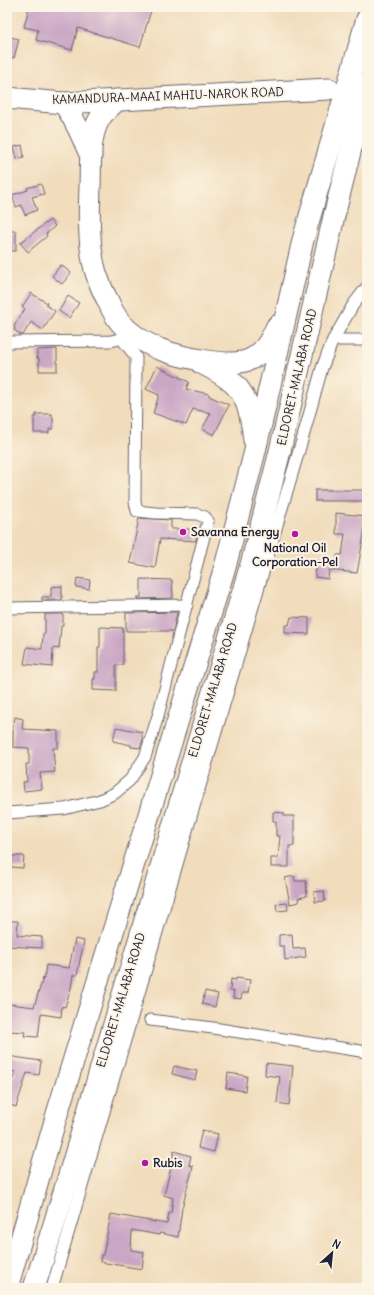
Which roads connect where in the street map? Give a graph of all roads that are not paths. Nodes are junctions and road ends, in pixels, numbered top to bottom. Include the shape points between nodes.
1 (367, 19) edge
2 (367, 84) edge
3 (329, 89) dead end
4 (7, 98) edge
5 (117, 100) junction
6 (63, 103) junction
7 (91, 157) junction
8 (367, 287) edge
9 (292, 291) junction
10 (128, 337) junction
11 (334, 340) junction
12 (367, 340) edge
13 (7, 342) edge
14 (188, 357) junction
15 (255, 451) junction
16 (273, 540) junction
17 (252, 561) junction
18 (187, 605) junction
19 (7, 608) edge
20 (7, 812) edge
21 (150, 1020) dead end
22 (367, 1052) edge
23 (7, 1288) edge
24 (34, 1288) edge
25 (52, 1288) edge

1 - 9 highway, ELDORET-MALABA ROAD via 303,240
2 - 17 highway, ELDORET-MALABA ROAD
3 - 5 highway, KAMANDURA-MAAI MAHIU-NAROK ROAD
4 - 6 highway, KAMANDURA-MAAI MAHIU-NAROK ROAD
5 - 6 highway, KAMANDURA-MAAI MAHIU-NAROK ROAD
5 - 7 highway via 98,121 93,133
6 - 7 highway via 70,111
7 - 10 highway via 89,227 96,272
8 - 11 street, ELDORET-MALABA ROAD via 352,305
9 - 14 highway via 266,347 253,358 236,363
9 - 15 highway, ELDORET-MALABA ROAD
10 - 13 street via 111,341
10 - 14 highway
10 - 18 street via 136,357 137,511 197,514 208,521
11 - 12 street
11 - 16 street, ELDORET-MALABA ROAD via 322,368
14 - 15 highway via 218,372 237,386 247,405
15 - 23 highway, ELDORET-MALABA ROAD via 226,566 57,1114
16 - 17 highway
16 - 25 street, ELDORET-MALABA ROAD
17 - 24 highway, ELDORET-MALABA ROAD
18 - 19 street
18 - 20 street via 146,757 130,780 115,793 100,800 64,809
21 - 22 street

